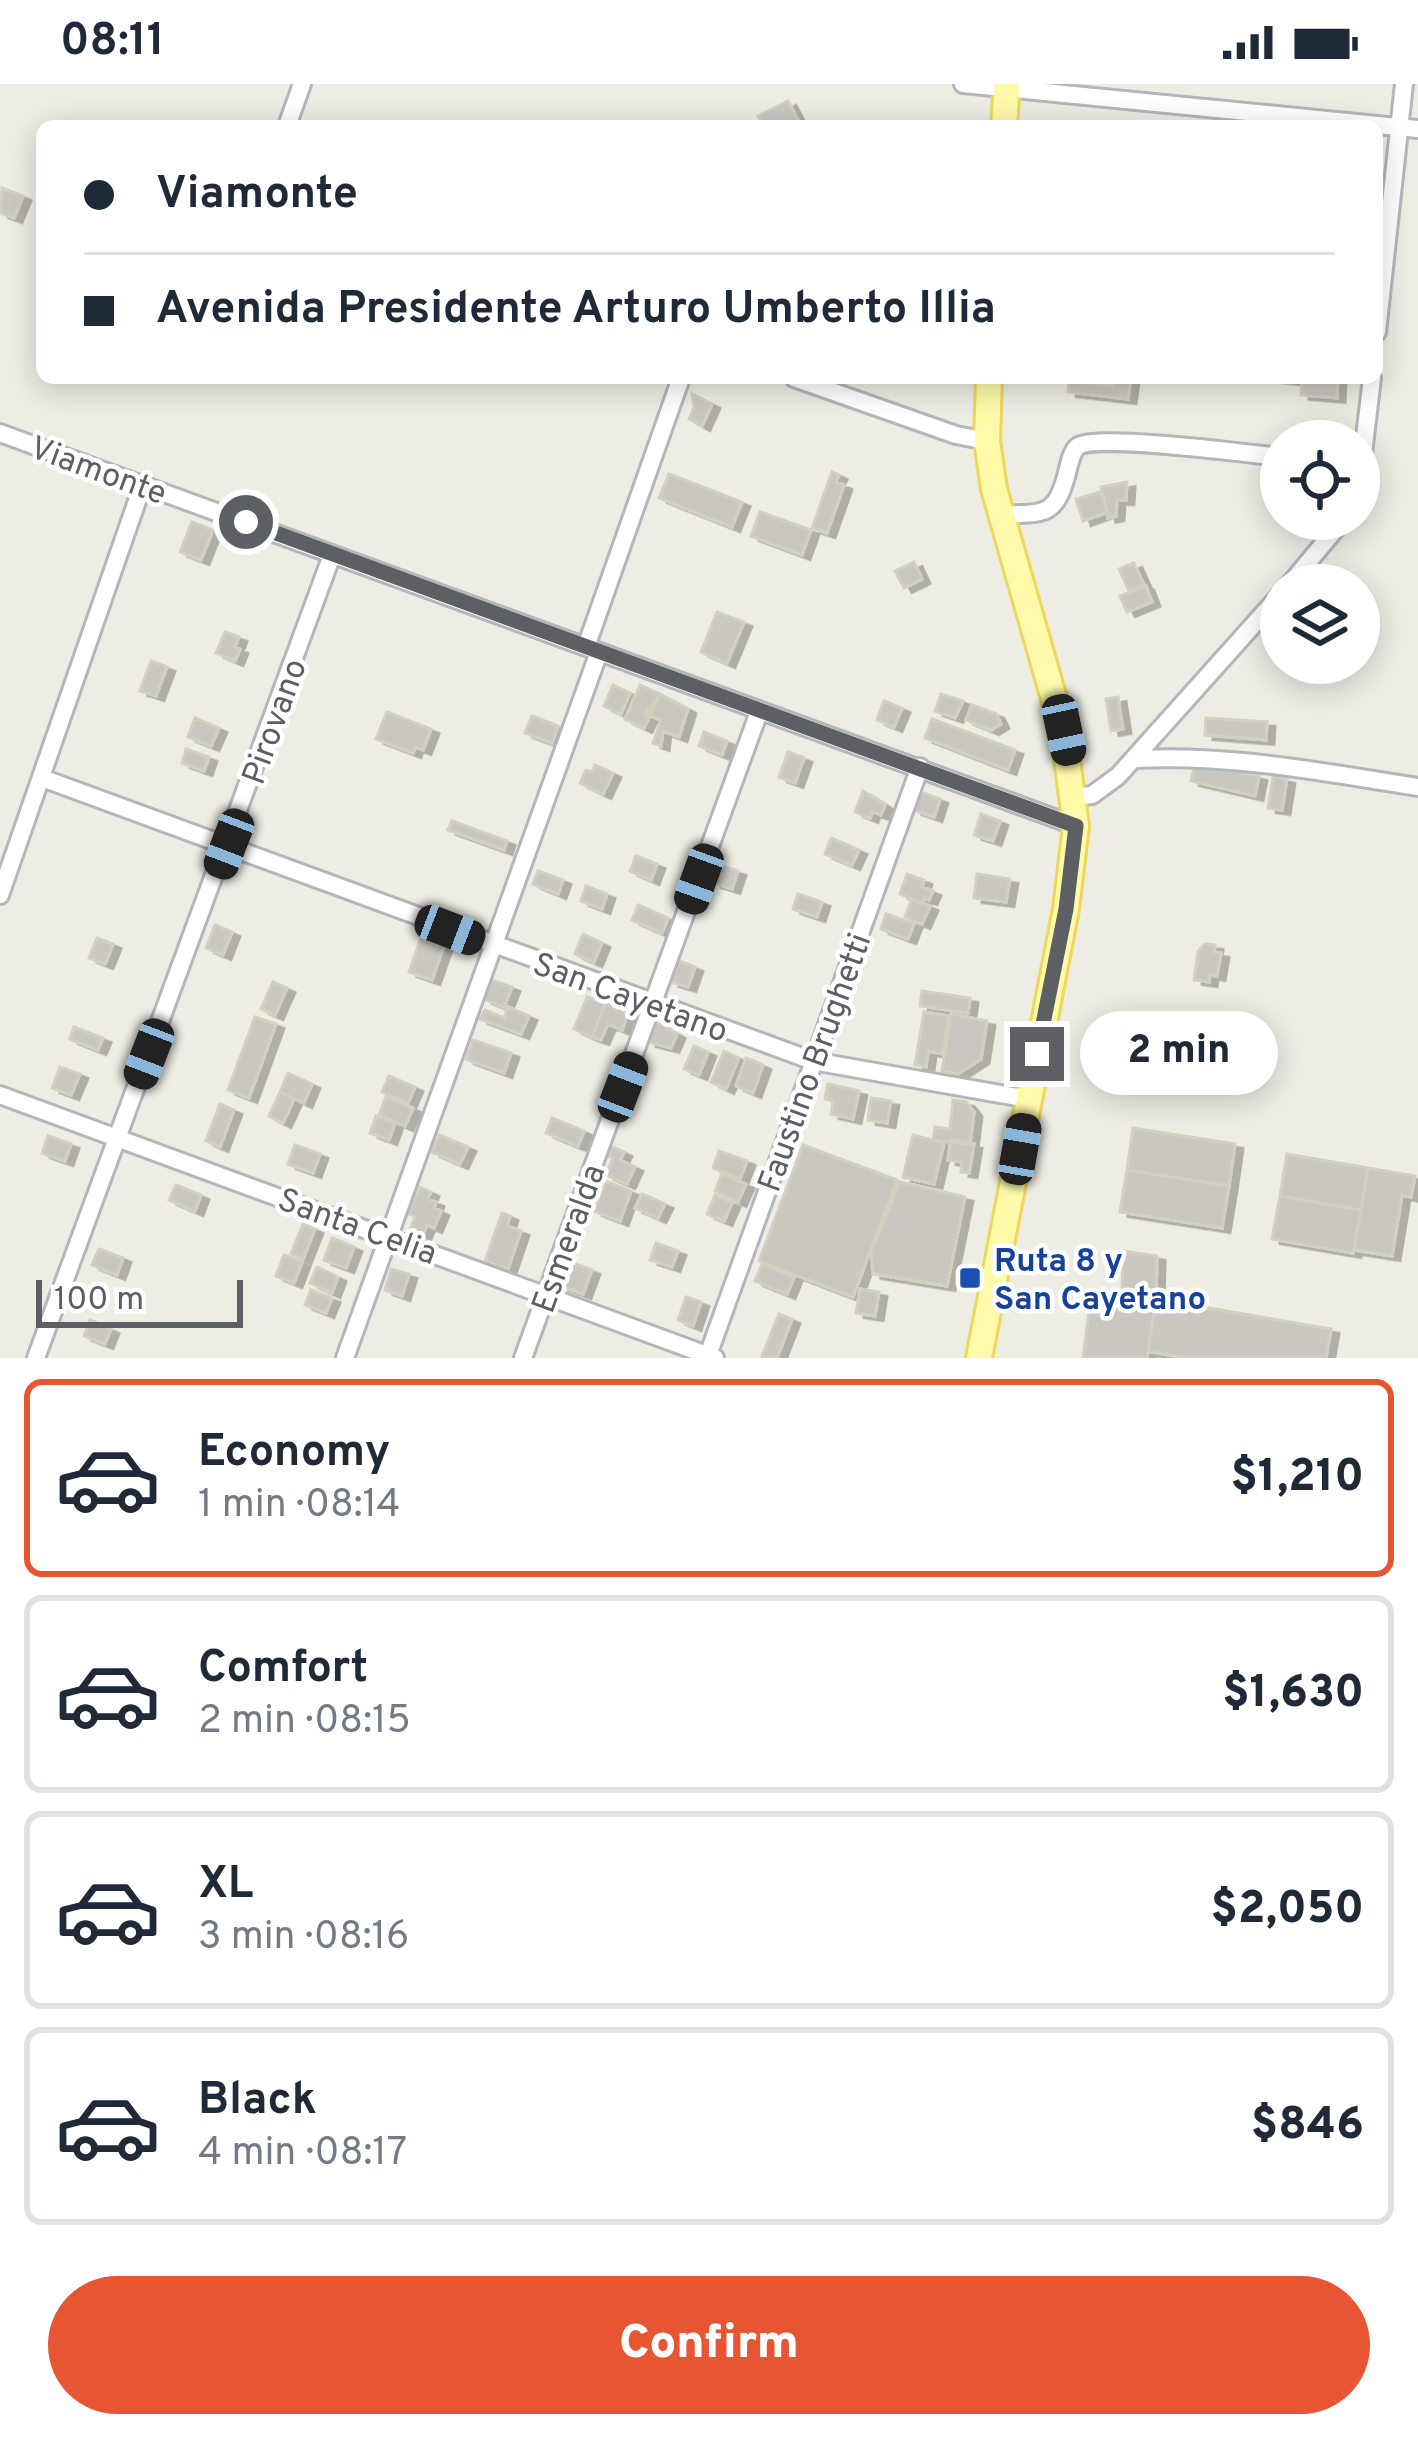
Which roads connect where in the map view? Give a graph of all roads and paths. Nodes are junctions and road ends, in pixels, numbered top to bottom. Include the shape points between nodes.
1 (302, 84) edge
2 (963, 84) edge
3 (1404, 84) edge
4 (1007, 86) edge
5 (289, 120) edge
6 (1004, 120) edge
7 (1332, 120) edge
8 (1409, 128) edge
9 (1383, 294) edge
10 (679, 384) edge
11 (811, 384) edge
12 (989, 384) edge
13 (1371, 384) edge
14 (1367, 420) edge
15 (0, 434) edge
16 (986, 441) junction
17 (1260, 455) edge
18 (143, 484) junction
19 (999, 515) junction
20 (1326, 540) edge
21 (332, 555) junction
22 (1306, 564) edge
23 (1260, 618) edge
24 (593, 650) junction
25 (759, 712) junction
26 (1134, 759) junction
27 (920, 766) junction
28 (42, 778) junction
29 (1418, 787) edge
30 (1074, 797) junction
31 (1076, 826) junction
32 (229, 844) junction
33 (0, 895) edge
34 (495, 947) junction
35 (654, 1004) junction
36 (813, 1061) junction
37 (0, 1095) edge
38 (1029, 1099) junction
39 (117, 1138) junction
40 (389, 1236) junction
41 (546, 1294) junction
42 (710, 1357) edge
43 (36, 1358) edge
44 (345, 1358) edge
45 (523, 1358) edge
46 (980, 1358) edge

1 - 5 street
2 - 4 street
3 - 8 street
4 - 6 main road
4 - 7 street
8 - 9 street
10 - 24 street
11 - 16 street
12 - 16 main road
13 - 14 street
15 - 18 street, Viamonte
16 - 19 main road
17 - 19 street via 1087,443 1077,446 1054,508
18 - 21 street, Viamonte
18 - 28 street
19 - 30 main road via 1064,730
20 - 22 street
21 - 24 street, Viamonte
21 - 32 street, Pirovano
23 - 26 street
24 - 25 street, Viamonte
24 - 34 street
25 - 27 street, Viamonte
25 - 35 street, Esmeralda
26 - 29 street via 1237,759
26 - 30 street via 1102,789
27 - 31 street, Viamonte
27 - 36 street, Faustino Brughetti
28 - 32 street, San Cayetano
28 - 33 street
30 - 31 main road
31 - 38 main road
32 - 34 street, San Cayetano
32 - 39 street, Pirovano
34 - 35 street, San Cayetano
34 - 40 street
35 - 36 street, San Cayetano
35 - 41 street, Esmeralda
36 - 38 street, San Cayetano
36 - 42 street, Faustino Brughetti
37 - 39 street, Santa Celia
38 - 46 main road
39 - 40 street, Santa Celia
39 - 43 street, Pirovano
40 - 41 street, Santa Celia
40 - 44 street
41 - 42 street, Santa Celia
41 - 45 street, Esmeralda

